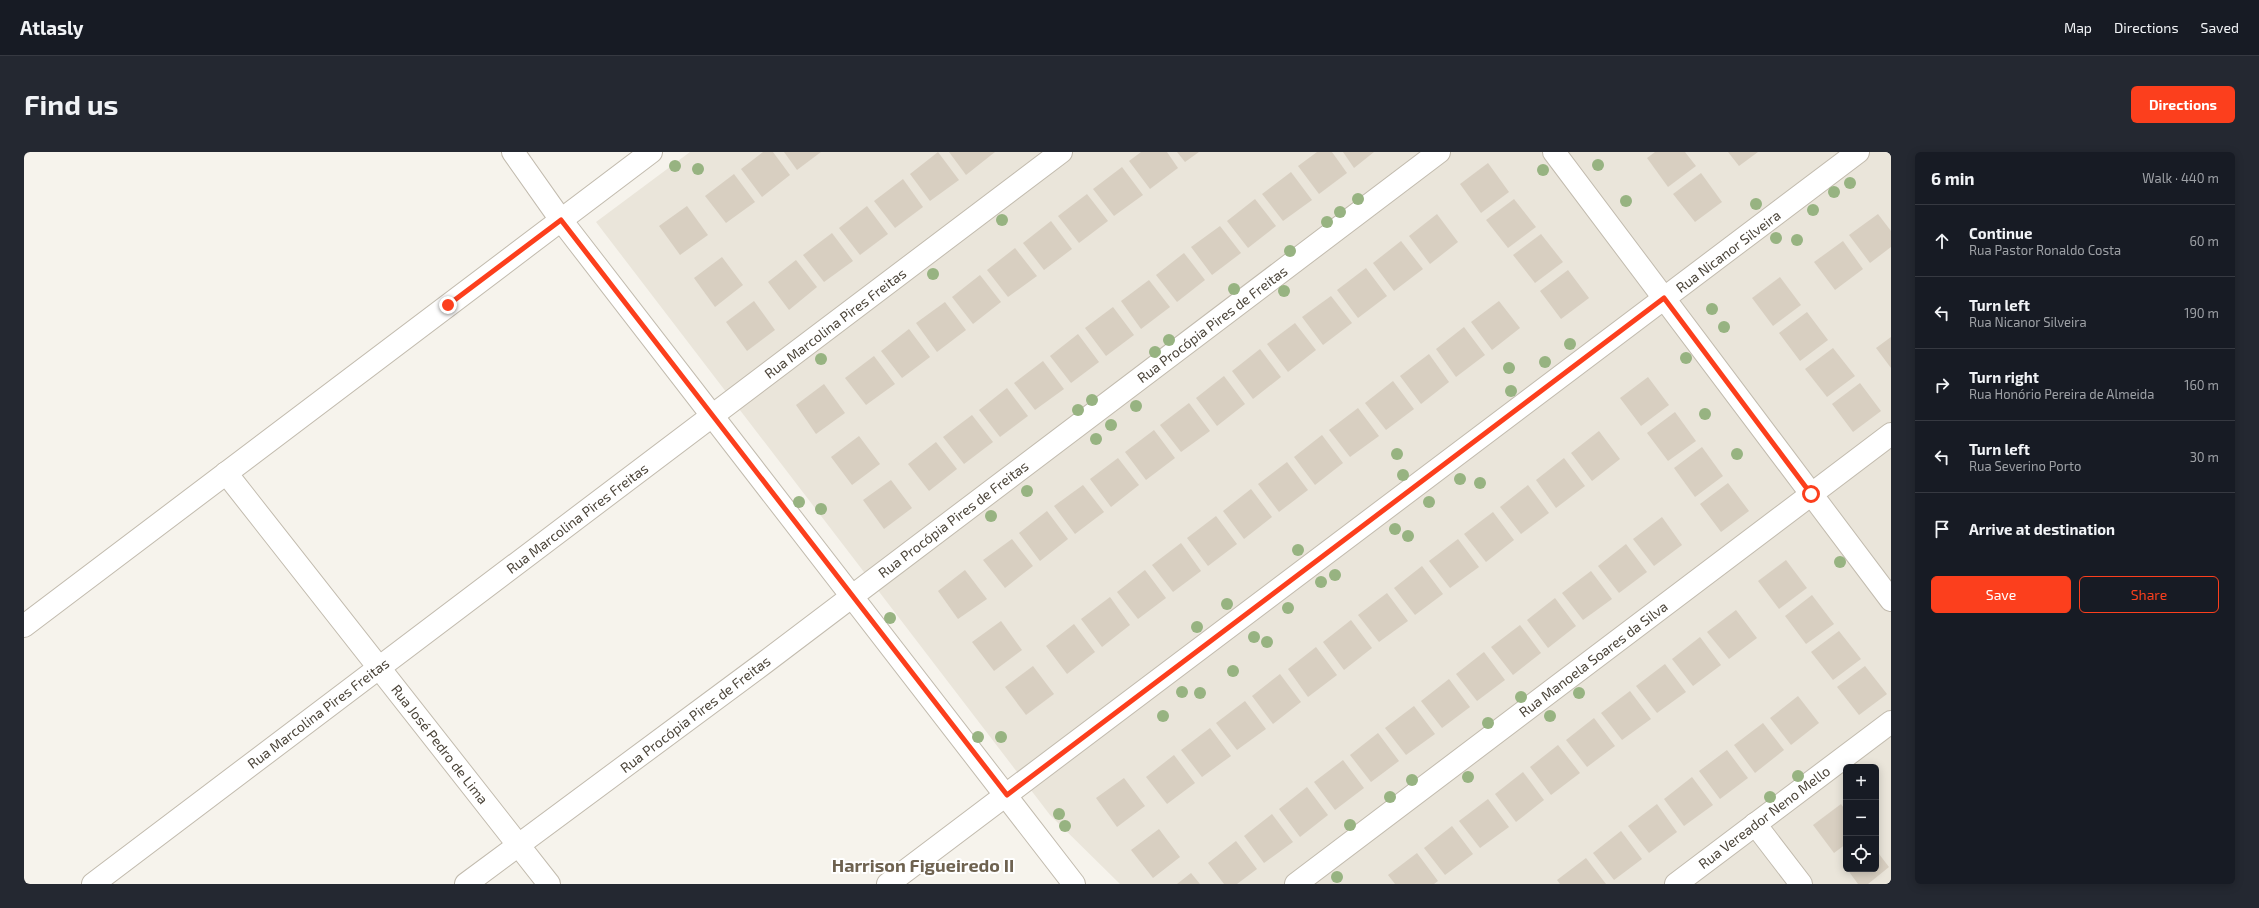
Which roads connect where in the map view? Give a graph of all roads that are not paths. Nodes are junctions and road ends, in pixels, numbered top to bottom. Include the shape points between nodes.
1 (513, 152) edge
2 (651, 152) edge
3 (1061, 152) edge
4 (1439, 152) edge
5 (1554, 152) edge
6 (1858, 152) edge
7 (561, 220) junction
8 (1664, 298) junction
9 (713, 416) junction
10 (1891, 434) edge
11 (226, 473) junction
12 (1811, 494) junction
13 (852, 596) junction
14 (1891, 600) edge
15 (24, 626) edge
16 (379, 667) junction
17 (1891, 722) edge
18 (1007, 795) junction
19 (1755, 824) junction
20 (519, 845) junction
21 (93, 884) edge
22 (466, 884) edge
23 (549, 884) edge
24 (888, 884) edge
25 (1074, 884) edge
26 (1296, 884) edge
27 (1676, 884) edge
28 (1801, 884) edge

1 - 7 street
2 - 7 street
3 - 9 street, Rua Marcolina Pires Freitas
4 - 13 street, Rua Procópia Pires de Freitas
5 - 8 street
6 - 8 street, Rua Nicanor Silveira
7 - 9 street
7 - 11 street
8 - 12 street
8 - 18 street, Rua Nicanor Silveira
9 - 13 street
9 - 16 street, Rua Marcolina Pires Freitas
10 - 12 street, Rua Manoela Soares da Silva
11 - 15 street
11 - 16 street, Rua José Pedro de Lima
12 - 14 street
12 - 26 street, Rua Manoela Soares da Silva
13 - 18 street
13 - 20 street, Rua Procópia Pires de Freitas
16 - 20 street, Rua José Pedro de Lima
16 - 21 street, Rua Marcolina Pires Freitas
17 - 19 street, Rua Vereador Neno Mello
18 - 24 street, Rua Nicanor Silveira
18 - 25 street
19 - 27 street, Rua Vereador Neno Mello
19 - 28 street
20 - 22 street, Rua Procópia Pires de Freitas
20 - 23 street, Rua José Pedro de Lima

